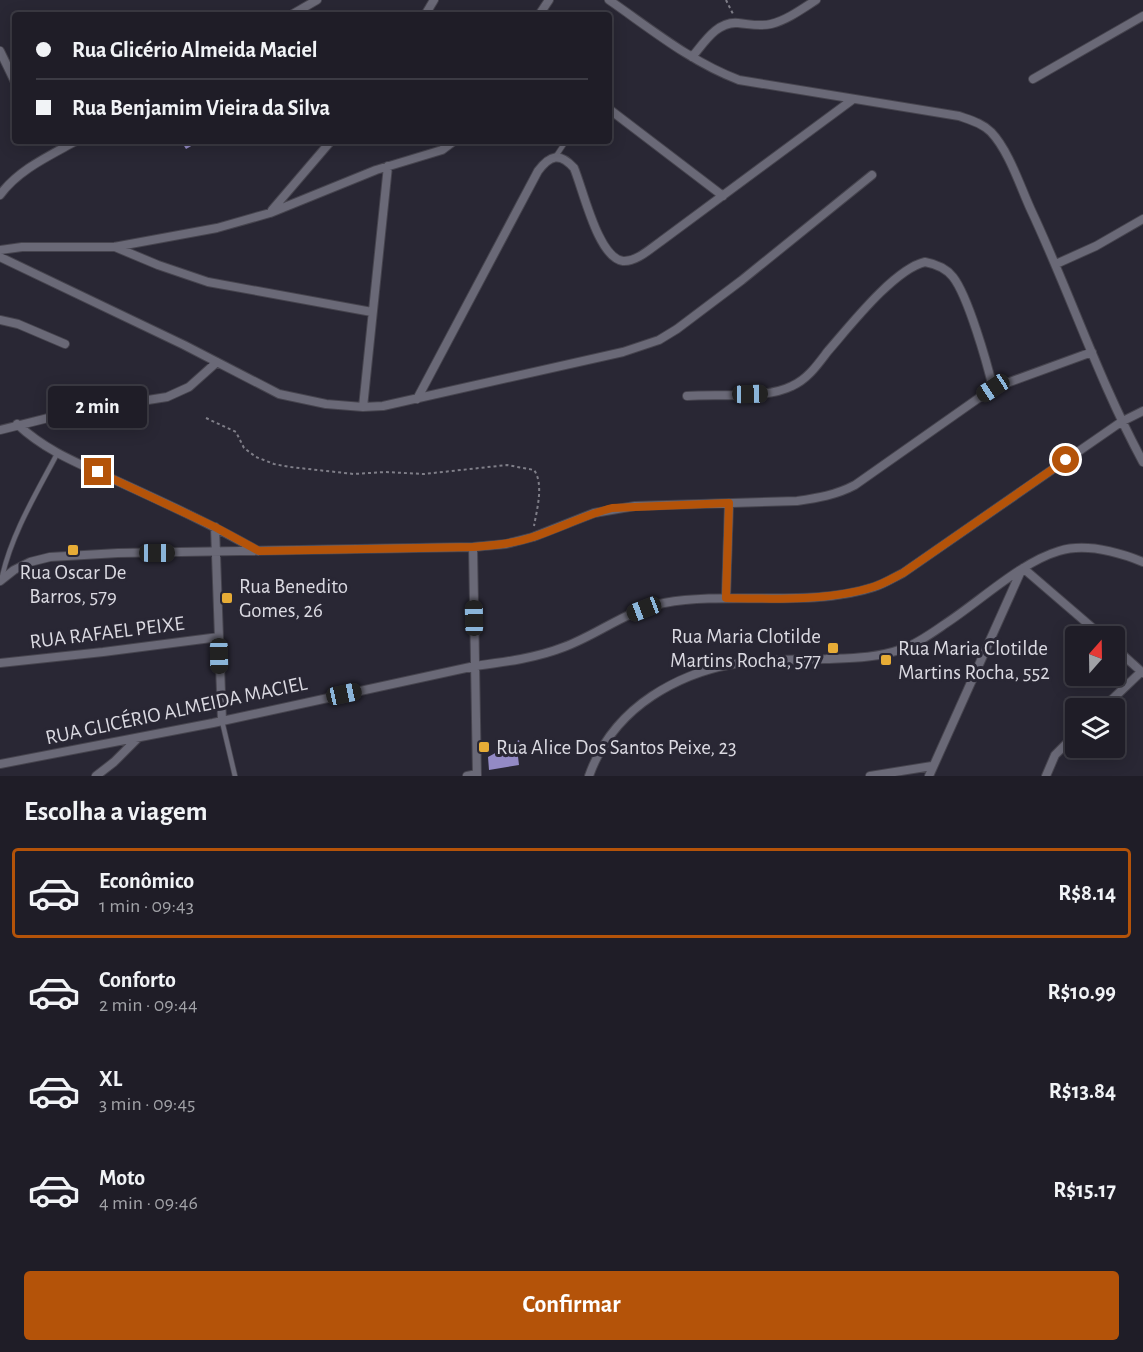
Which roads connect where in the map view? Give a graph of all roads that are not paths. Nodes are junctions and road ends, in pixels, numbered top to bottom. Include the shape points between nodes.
1 (317, 0) edge
2 (609, 0) edge
3 (816, 0) edge
4 (296, 12) edge
5 (1143, 16) edge
6 (0, 51) edge
7 (692, 57) junction
8 (12, 76) edge
9 (1033, 79) dead end
10 (852, 100) junction
11 (612, 111) edge
12 (71, 144) edge
13 (328, 144) edge
14 (450, 144) edge
15 (564, 144) edge
16 (556, 156) junction
17 (388, 166) junction
18 (872, 175) dead end
19 (0, 195) edge
20 (723, 196) junction
21 (270, 213) junction
22 (1143, 219) edge
23 (114, 247) junction
24 (0, 249) edge
25 (0, 257) edge
26 (1056, 264) junction
27 (372, 312) junction
28 (0, 320) edge
29 (65, 344) dead end
30 (1092, 352) junction
31 (217, 362) junction
32 (993, 388) junction
33 (687, 396) dead end
34 (417, 399) junction
35 (363, 407) junction
36 (1143, 411) edge
37 (1121, 422) junction
38 (17, 424) junction
39 (0, 430) edge
40 (57, 454) junction
41 (1143, 462) edge
42 (729, 503) junction
43 (215, 527) junction
44 (473, 547) junction
45 (259, 551) junction
46 (216, 553) junction
47 (1143, 562) edge
48 (1022, 569) junction
49 (1, 580) edge
50 (726, 598) junction
51 (1090, 626) edge
52 (219, 637) junction
53 (1125, 657) edge
54 (0, 663) edge
55 (475, 666) junction
56 (1142, 672) edge
57 (1114, 698) edge
58 (222, 721) junction
59 (138, 738) junction
60 (1065, 744) edge
61 (0, 764) edge
62 (932, 766) junction
63 (477, 775) edge
64 (96, 776) edge
65 (236, 776) edge
66 (467, 776) edge
67 (589, 776) edge
68 (870, 776) edge
69 (929, 776) edge
70 (1046, 776) edge

1 - 4 street
2 - 7 street
3 - 7 street via 768,25 722,25
5 - 9 street
6 - 8 street
7 - 10 street via 739,80
10 - 20 street
10 - 26 street via 959,116 976,121 991,132
11 - 20 street
12 - 19 street via 26,170
13 - 21 street
14 - 17 street
15 - 16 lane
16 - 20 street via 574,168 602,244 622,261 641,255
16 - 34 street via 538,171
17 - 21 street
17 - 27 street
18 - 34 street via 742,280 659,340 623,352
21 - 23 street via 217,228
22 - 26 street
23 - 24 street
23 - 27 street via 208,282
25 - 31 street
26 - 30 street
27 - 35 street
28 - 29 street
30 - 32 street
30 - 37 street
31 - 35 street via 279,393 326,404
31 - 38 street via 189,387 166,397
32 - 33 street via 954,278 935,264 925,262 905,270 889,284 795,385 765,393
32 - 42 street via 837,494 797,501
34 - 35 street
36 - 37 street, RUA GLICÉRIO ALMEIDA MACIEL
37 - 41 street
37 - 50 street, RUA GLICÉRIO ALMEIDA MACIEL via 903,573 875,587 809,597
38 - 39 street
38 - 40 street
40 - 43 street
40 - 49 lane via 18,528
42 - 44 street via 612,508 532,537
42 - 50 street
43 - 45 street
43 - 46 street
44 - 45 street
44 - 55 street
45 - 46 street
46 - 49 street via 50,557 30,562
46 - 52 street
47 - 48 street via 1107,551 1079,548 1060,550
48 - 51 street
48 - 62 street
48 - 67 street via 905,648 867,658 728,664 685,677 634,708 607,738
50 - 55 street, RUA GLICÉRIO ALMEIDA MACIEL via 663,603 618,619 565,647
52 - 54 street, RUA RAFAEL PEIXE
52 - 58 street
53 - 56 street
55 - 58 street, RUA GLICÉRIO ALMEIDA MACIEL
55 - 63 street
56 - 57 street
58 - 59 street, RUA GLICÉRIO ALMEIDA MACIEL
58 - 65 lane
59 - 61 street, RUA GLICÉRIO ALMEIDA MACIEL
59 - 64 street
60 - 70 street via 1054,755
62 - 68 street
62 - 69 street
63 - 66 street

